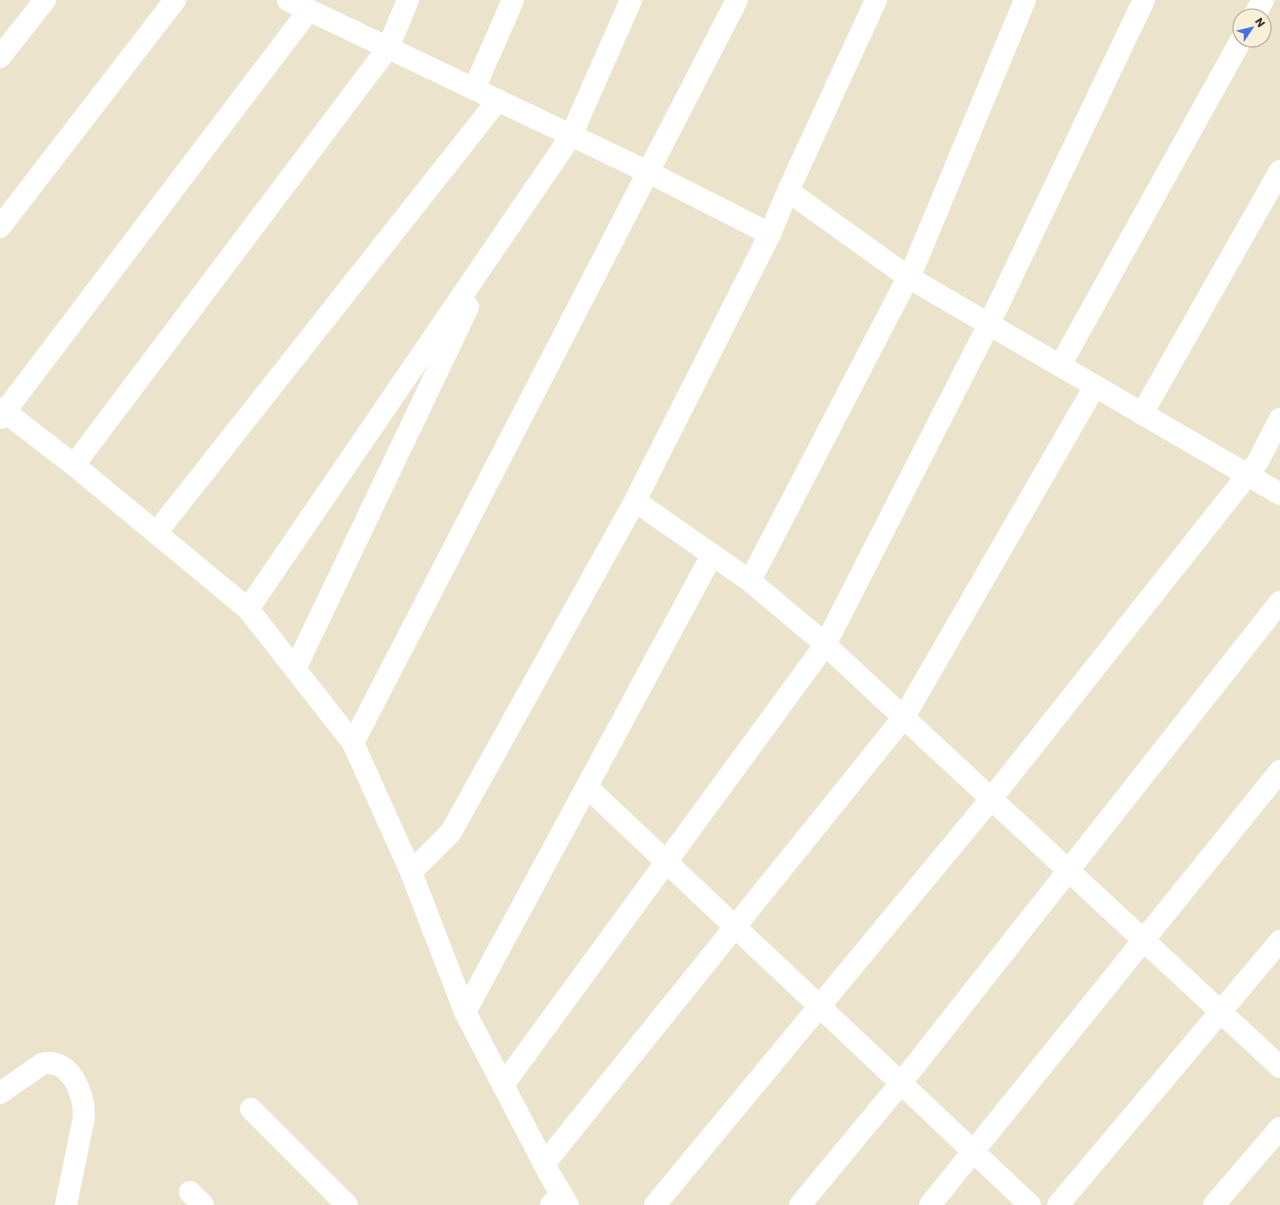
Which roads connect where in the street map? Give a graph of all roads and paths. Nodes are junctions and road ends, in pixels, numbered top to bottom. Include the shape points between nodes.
1 (45, 0) edge
2 (175, 0) edge
3 (288, 0) edge
4 (408, 0) edge
5 (513, 0) edge
6 (631, 0) edge
7 (737, 0) edge
8 (876, 0) edge
9 (1025, 0) edge
10 (1144, 0) edge
11 (309, 10) junction
12 (388, 48) junction
13 (1237, 48) edge
14 (0, 57) edge
15 (474, 89) junction
16 (498, 100) junction
17 (571, 136) junction
18 (1280, 171) edge
19 (648, 172) junction
20 (788, 191) junction
21 (0, 227) edge
22 (770, 234) junction
23 (497, 244) junction
24 (908, 277) junction
25 (990, 324) junction
26 (1060, 366) junction
27 (1094, 386) junction
28 (2, 413) edge
29 (1142, 414) junction
30 (1280, 419) edge
31 (74, 465) junction
32 (1247, 475) junction
33 (1280, 494) edge
34 (635, 501) junction
35 (156, 533) junction
36 (712, 555) junction
37 (750, 581) junction
38 (1280, 602) edge
39 (248, 609) junction
40 (825, 645) junction
41 (295, 669) junction
42 (904, 718) junction
43 (353, 742) junction
44 (1280, 771) edge
45 (587, 787) junction
46 (991, 799) junction
47 (666, 862) junction
48 (1069, 870) junction
49 (411, 872) junction
50 (735, 927) junction
51 (1144, 940) junction
52 (1280, 941) edge
53 (820, 1007) junction
54 (465, 1012) junction
55 (1221, 1012) junction
56 (1280, 1066) edge
57 (901, 1083) junction
58 (503, 1085) junction
59 (0, 1094) edge
60 (250, 1109) dead end
61 (1280, 1128) edge
62 (973, 1151) junction
63 (544, 1164) junction
64 (560, 1201) edge
65 (66, 1205) edge
66 (347, 1205) edge
67 (655, 1205) edge
68 (800, 1205) edge
69 (930, 1205) edge
70 (1030, 1205) edge
71 (1058, 1205) edge
72 (1214, 1205) edge

1 - 14 street
2 - 21 street
3 - 11 street
4 - 12 street
5 - 15 street
6 - 17 street
7 - 19 street
8 - 20 street
9 - 24 street
10 - 25 street
11 - 12 street
11 - 28 street
12 - 15 street
12 - 31 street
13 - 26 street
15 - 16 street
16 - 17 street
16 - 35 street
17 - 19 street
17 - 23 street
18 - 29 street
19 - 22 street
19 - 43 street
20 - 22 street
20 - 24 street
22 - 34 street
23 - 39 street
23 - 41 street
24 - 25 street
24 - 37 street
25 - 26 street
25 - 40 street
26 - 27 street
27 - 29 street
27 - 42 street
28 - 31 street
29 - 32 street
30 - 32 street via 1257,463
31 - 35 street
32 - 33 street
32 - 46 street
34 - 36 street
34 - 49 street via 451,832
35 - 39 street
36 - 37 street
36 - 45 street
37 - 40 street
38 - 48 street
39 - 41 street
40 - 42 street
40 - 47 street
41 - 43 street
42 - 46 street
42 - 50 street
43 - 49 street
44 - 51 street
45 - 47 street
45 - 54 street
46 - 48 street
46 - 53 street
47 - 50 street
47 - 58 street
48 - 51 street
48 - 57 street
49 - 54 street
50 - 53 street
50 - 63 street
51 - 55 street
51 - 62 street
52 - 55 street
53 - 57 street
53 - 67 street
54 - 58 street
55 - 56 street
55 - 71 street
57 - 62 street
57 - 68 street
58 - 63 street
59 - 65 street via 42,1064 51,1062 61,1065 79,1089 84,1117
60 - 66 street
61 - 72 street
62 - 69 street
62 - 70 street
63 - 64 street

